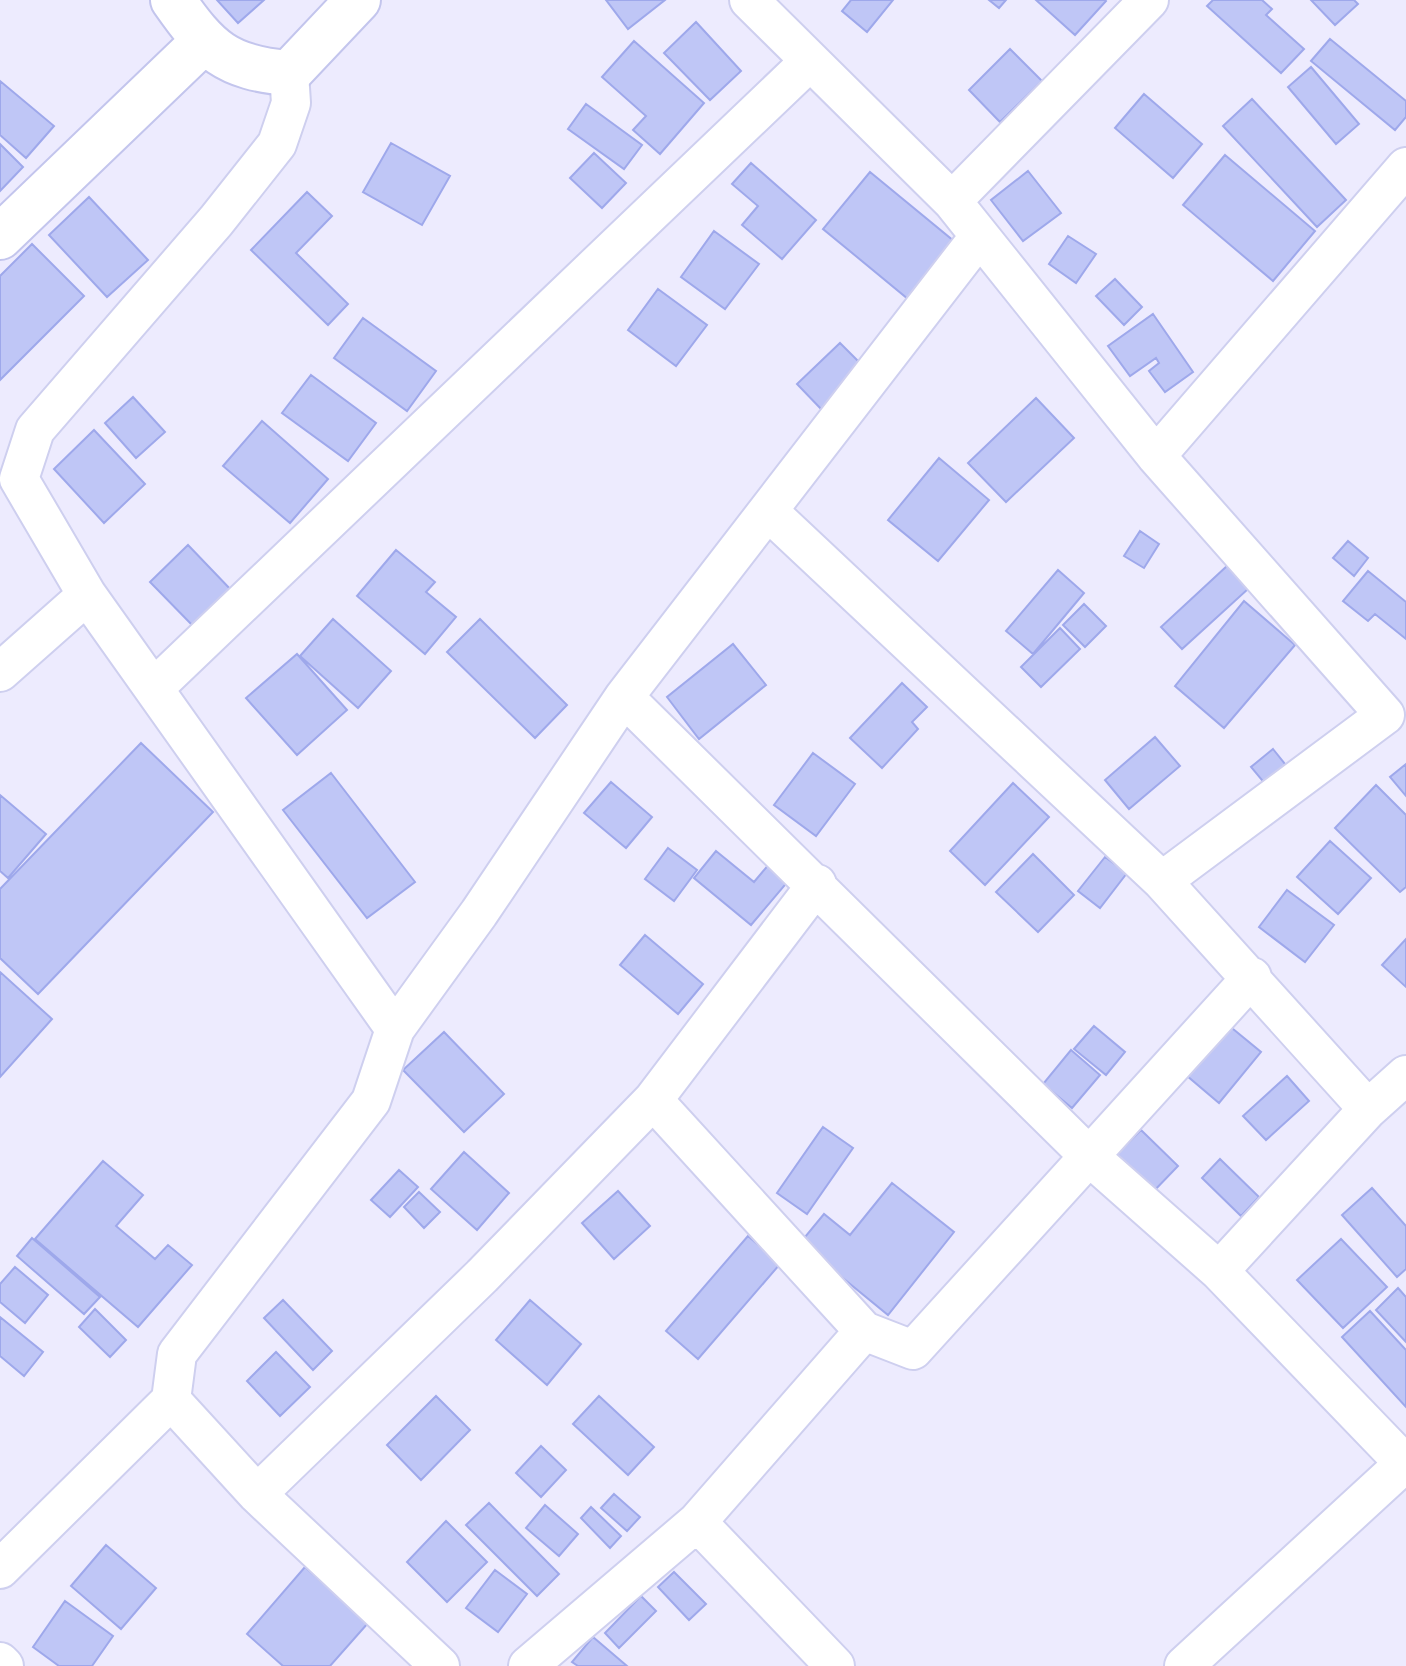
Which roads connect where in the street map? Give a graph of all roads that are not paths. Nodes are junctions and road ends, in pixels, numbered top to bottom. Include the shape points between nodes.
1 (173, 0) edge
2 (358, 0) edge
3 (749, 0) edge
4 (1149, 0) edge
5 (203, 42) junction
6 (809, 62) junction
7 (289, 73) junction
8 (1406, 167) edge
9 (952, 201) junction
10 (0, 237) edge
11 (979, 237) junction
12 (1156, 456) junction
13 (768, 511) junction
14 (87, 595) junction
15 (0, 672) edge
16 (154, 688) junction
17 (624, 697) junction
18 (1396, 705) edge
19 (1162, 881) junction
20 (817, 884) junction
21 (1252, 977) junction
22 (395, 1029) junction
23 (1406, 1075) edge
24 (653, 1100) junction
25 (1368, 1109) junction
26 (1090, 1157) junction
27 (1219, 1271) junction
28 (864, 1331) junction
29 (171, 1400) junction
30 (1406, 1463) edge
31 (257, 1494) junction
32 (697, 1522) junction
33 (0, 1569) edge
34 (1187, 1665) edge
35 (440, 1666) edge
36 (528, 1666) edge
37 (835, 1666) edge

1 - 5 street
2 - 7 street
3 - 6 street
4 - 9 street
5 - 7 street via 252,70
5 - 10 street
6 - 9 street
6 - 16 street
7 - 14 street via 291,103 277,144 35,430 19,479
8 - 12 street
9 - 11 street
11 - 12 street
11 - 13 street
12 - 18 street
13 - 17 street
13 - 19 street
14 - 15 street
14 - 16 street
16 - 22 street
17 - 20 street
17 - 22 street
18 - 19 street
19 - 21 street
20 - 24 street
20 - 26 street
21 - 25 street
21 - 26 street
22 - 29 street via 371,1101 177,1354
23 - 25 street
24 - 28 street
24 - 31 street via 482,1276
25 - 27 street
26 - 27 street
26 - 28 street via 913,1350
27 - 30 street
28 - 32 street
29 - 31 street
29 - 33 street
30 - 34 street
31 - 35 street
32 - 36 street
32 - 37 street

